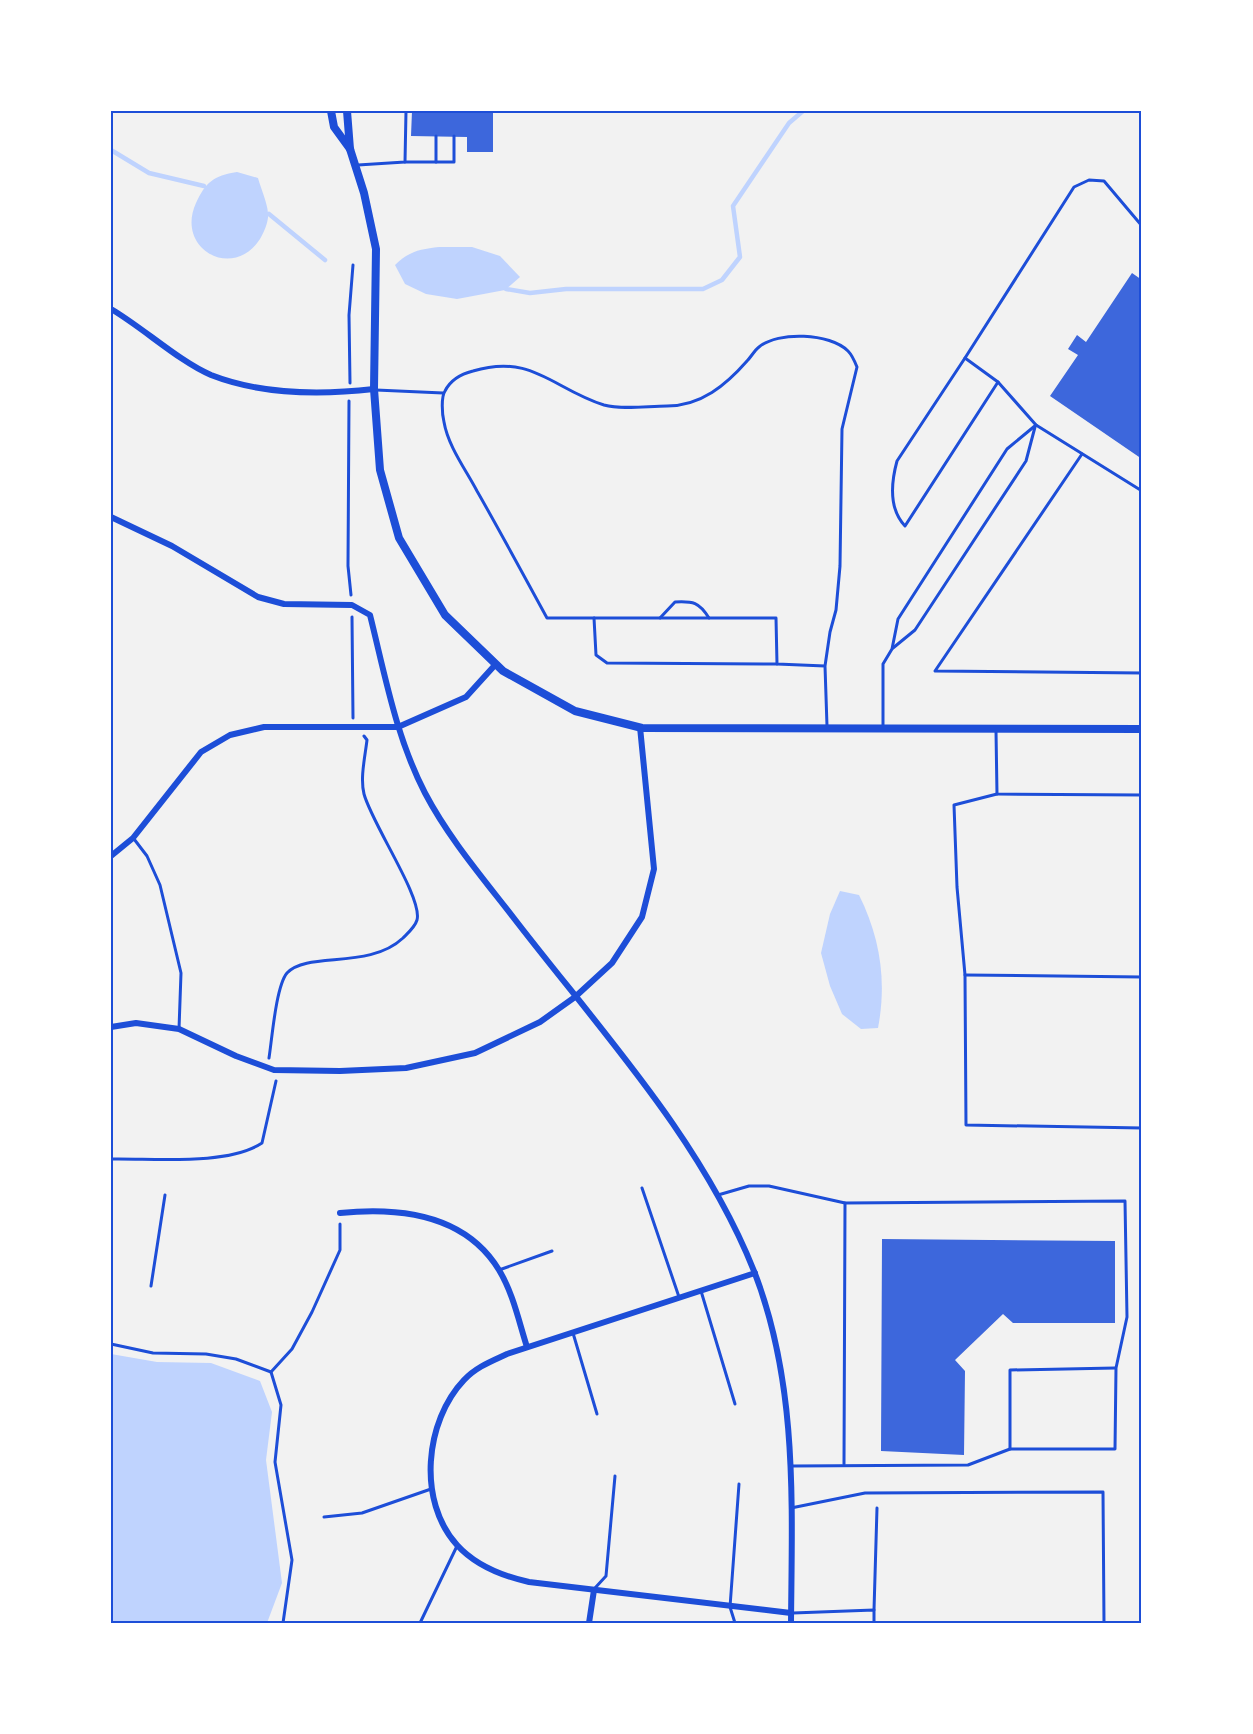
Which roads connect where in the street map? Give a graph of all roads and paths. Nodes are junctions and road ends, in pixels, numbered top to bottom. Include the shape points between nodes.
1 (331, 111) edge
2 (347, 111) edge
3 (406, 111) edge
4 (436, 136) dead end
5 (454, 136) dead end
6 (350, 149) junction
7 (405, 162) junction
8 (436, 162) junction
9 (354, 165) junction
10 (1142, 226) edge
11 (353, 265) dead end
12 (111, 309) edge
13 (965, 358) junction
14 (998, 382) junction
15 (374, 389) junction
16 (350, 392) junction
17 (443, 393) junction
18 (1036, 425) junction
19 (1082, 454) junction
20 (1142, 490) edge
21 (111, 517) edge
22 (352, 605) junction
23 (594, 618) junction
24 (660, 618) junction
25 (709, 618) junction
26 (892, 649) junction
27 (777, 664) junction
28 (495, 665) junction
29 (825, 666) junction
30 (1142, 673) edge
31 (359, 727) junction
32 (399, 727) junction
33 (639, 727) junction
34 (828, 728) junction
35 (884, 729) junction
36 (996, 729) junction
37 (1142, 729) edge
38 (997, 794) junction
39 (1142, 795) edge
40 (133, 838) junction
41 (111, 856) edge
42 (965, 975) junction
43 (1142, 977) edge
44 (575, 997) junction
45 (111, 1027) edge
46 (178, 1029) junction
47 (274, 1070) junction
48 (1142, 1128) edge
49 (111, 1160) edge
50 (642, 1188) dead end
51 (165, 1195) dead end
52 (718, 1195) junction
53 (845, 1203) junction
54 (340, 1213) joint
55 (552, 1251) dead end
56 (499, 1270) junction
57 (755, 1273) junction
58 (151, 1286) dead end
59 (701, 1291) junction
60 (680, 1298) junction
61 (573, 1333) junction
62 (111, 1344) edge
63 (527, 1347) junction
64 (1116, 1368) junction
65 (271, 1372) junction
66 (735, 1404) dead end
67 (597, 1414) dead end
68 (1010, 1449) junction
69 (844, 1464) junction
70 (792, 1466) junction
71 (615, 1476) dead end
72 (739, 1484) dead end
73 (432, 1489) junction
74 (791, 1509) junction
75 (877, 1509) dead end
76 (324, 1517) dead end
77 (457, 1546) junction
78 (594, 1590) junction
79 (730, 1607) junction
80 (874, 1610) junction
81 (791, 1613) junction
82 (283, 1623) edge
83 (420, 1623) edge
84 (589, 1623) edge
85 (735, 1623) edge
86 (791, 1623) edge
87 (874, 1623) edge
88 (1104, 1623) edge

1 - 6 street via 334,127
2 - 6 street
3 - 7 lane
4 - 8 lane
5 - 8 lane via 454,162
6 - 9 street
7 - 8 lane
7 - 9 lane
9 - 15 street via 376,249
10 - 13 lane via 1104,182 1089,180 1074,187
11 - 16 path
12 - 16 street via 210,374 252,386 298,392
13 - 14 lane
13 - 14 lane via 897,461 893,476 894,510 906,526
14 - 18 lane
15 - 16 street
15 - 17 lane
15 - 28 street via 380,470 399,538 445,615
16 - 22 path via 348,566
17 - 23 lane via 444,422 456,454 547,618
17 - 29 lane via 462,374 500,366 529,368 573,394 607,406 674,406 701,401 726,382 759,346 790,336 812,336 849,351 857,367 842,429 840,566
18 - 19 lane
18 - 26 lane via 1026,461 915,630
18 - 26 lane via 1007,449 898,619
19 - 20 lane
19 - 30 lane via 935,671
21 - 22 street via 172,546 258,597 284,604
22 - 31 path via 352,717
22 - 32 street via 370,615
23 - 24 lane
23 - 27 lane via 596,655 607,663
24 - 25 lane
24 - 25 lane via 675,602 690,601 701,605
25 - 27 lane via 776,618
26 - 35 lane via 884,664
27 - 29 lane
28 - 32 street via 466,697
28 - 33 street via 575,711
29 - 34 lane
31 - 32 street
31 - 40 street via 264,727 230,735 201,752
31 - 47 path via 367,740 363,792 413,894 417,920 396,945 374,956 313,963 286,974 268,1058
32 - 44 street via 416,774 452,836
33 - 34 street
33 - 44 street via 652,878 642,917 612,963
34 - 35 street
35 - 36 street
36 - 37 street
36 - 38 lane
38 - 39 lane
38 - 42 lane via 954,805
40 - 41 street
40 - 46 lane via 147,856 160,885 181,973
42 - 43 lane
42 - 48 lane via 966,1125
44 - 47 street via 540,1022 475,1053 406,1068
44 - 52 street via 682,1137
45 - 46 street via 136,1023
46 - 47 street
47 - 49 path via 277,1083 262,1143 250,1151 225,1157
50 - 60 lane
51 - 58 lane
52 - 53 lane via 748,1186 769,1186
52 - 57 street
53 - 64 lane via 1125,1201 1127,1317
53 - 69 lane
54 - 56 street via 403,1211 434,1219 462,1233
54 - 65 path via 340,1250 292,1350
55 - 56 lane
56 - 63 street
57 - 59 street
57 - 70 street via 777,1350
59 - 60 street
59 - 66 lane
60 - 61 street
61 - 63 street
61 - 67 lane
62 - 65 path via 153,1353 236,1359
63 - 73 street via 483,1364 451,1396 433,1445
64 - 68 lane via 1010,1370
64 - 68 lane via 1115,1449
65 - 82 path via 281,1405 276,1462 292,1560
68 - 69 lane via 968,1465
69 - 70 lane
70 - 74 street
71 - 78 lane via 606,1576
72 - 79 lane
73 - 76 lane via 362,1513
73 - 77 street via 441,1524
74 - 81 street
74 - 88 lane via 865,1493 1103,1492
75 - 80 lane
77 - 78 street via 503,1576
77 - 83 lane
78 - 79 street
78 - 84 street
79 - 81 street
79 - 85 lane
80 - 81 lane
80 - 87 lane
81 - 86 street

